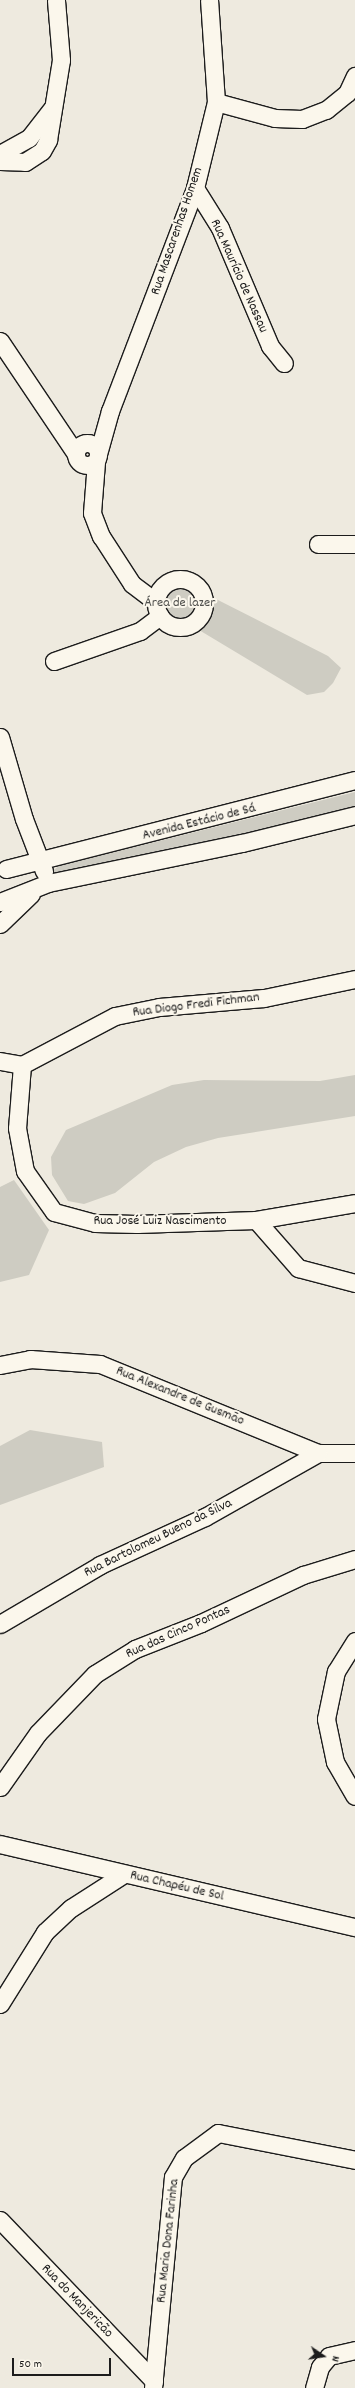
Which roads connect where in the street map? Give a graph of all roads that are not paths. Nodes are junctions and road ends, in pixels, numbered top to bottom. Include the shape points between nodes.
1 (56, 0) edge
2 (209, 0) edge
3 (355, 76) edge
4 (216, 102) junction
5 (52, 108) junction
6 (0, 154) edge
7 (0, 161) edge
8 (195, 188) junction
9 (0, 341) edge
10 (284, 363) dead end
11 (97, 458) junction
12 (318, 544) dead end
13 (355, 544) edge
14 (158, 609) junction
15 (54, 661) dead end
16 (0, 737) edge
17 (355, 780) edge
18 (355, 815) edge
19 (42, 860) junction
20 (3, 869) edge
21 (43, 885) junction
22 (3, 901) edge
23 (0, 924) edge
24 (355, 979) edge
25 (0, 1061) edge
26 (22, 1065) junction
27 (355, 1203) edge
28 (256, 1220) junction
29 (355, 1283) edge
30 (0, 1365) edge
31 (355, 1453) edge
32 (318, 1454) junction
33 (355, 1559) edge
34 (0, 1624) edge
35 (355, 1641) edge
36 (0, 1787) edge
37 (355, 1796) edge
38 (0, 1844) edge
39 (124, 1874) junction
40 (355, 1928) edge
41 (0, 2004) edge
42 (355, 2160) edge
43 (0, 2220) edge
44 (355, 2350) edge
45 (153, 2385) edge
46 (319, 2385) edge

1 - 5 street via 61,60
2 - 4 street, Rua Mascarenhas Homem
3 - 4 street via 347,93 326,110 302,119 275,118
4 - 8 street, Rua Mascarenhas Homem
5 - 6 street via 29,138
5 - 7 street via 51,129 42,151 25,162
8 - 10 street, Rua Maurício de Nassau via 220,228 270,346
8 - 11 street, Rua Mascarenhas Homem via 110,411
9 - 11 street via 76,454 78,447 88,443 94,445
11 - 14 street, Rua Mascarenhas Homem via 92,514 101,536 132,584
12 - 13 street
14 - 14 street via 175,626 188,626 200,616 204,604 201,590 193,582 180,579 168,583 159,593
14 - 15 street via 140,631
16 - 19 street via 24,819
17 - 19 street, Avenida Estácio de Sá
18 - 21 street, Avenida Estácio de Sá via 242,843
19 - 20 street, Avenida Estácio de Sá
19 - 21 street
20 - 22 street, Avenida Estácio de Sá
21 - 22 street, Avenida Estácio de Sá
21 - 23 street
24 - 26 street, Rua Diogo Fredi Fichman via 264,998 159,1007 115,1016
25 - 26 street
26 - 28 street, Rua José Luiz Nascimento via 17,1128 25,1171 54,1212 95,1223
27 - 28 street, Rua José Luiz Nascimento
28 - 29 street via 298,1268
30 - 32 street, Rua Alexandre de Gusmão via 30,1359 100,1364
31 - 32 street, Rua Alexandre de Gusmão
32 - 34 street, Rua Bartolomeu Bueno da Silva via 205,1517 100,1565
33 - 36 street, Rua das Cinco Pontas via 303,1575 201,1623 135,1648 101,1670 38,1733
35 - 37 street via 336,1671 326,1719 335,1762
38 - 39 street, Rua Chapéu de Sol
39 - 40 street, Rua Chapéu de Sol
39 - 41 street via 71,1908 45,1932
42 - 45 street, Rua Maria Dona Farinha via 218,2133 184,2158 173,2177
43 - 45 street, Rua do Manjericão
44 - 46 street via 329,2356

